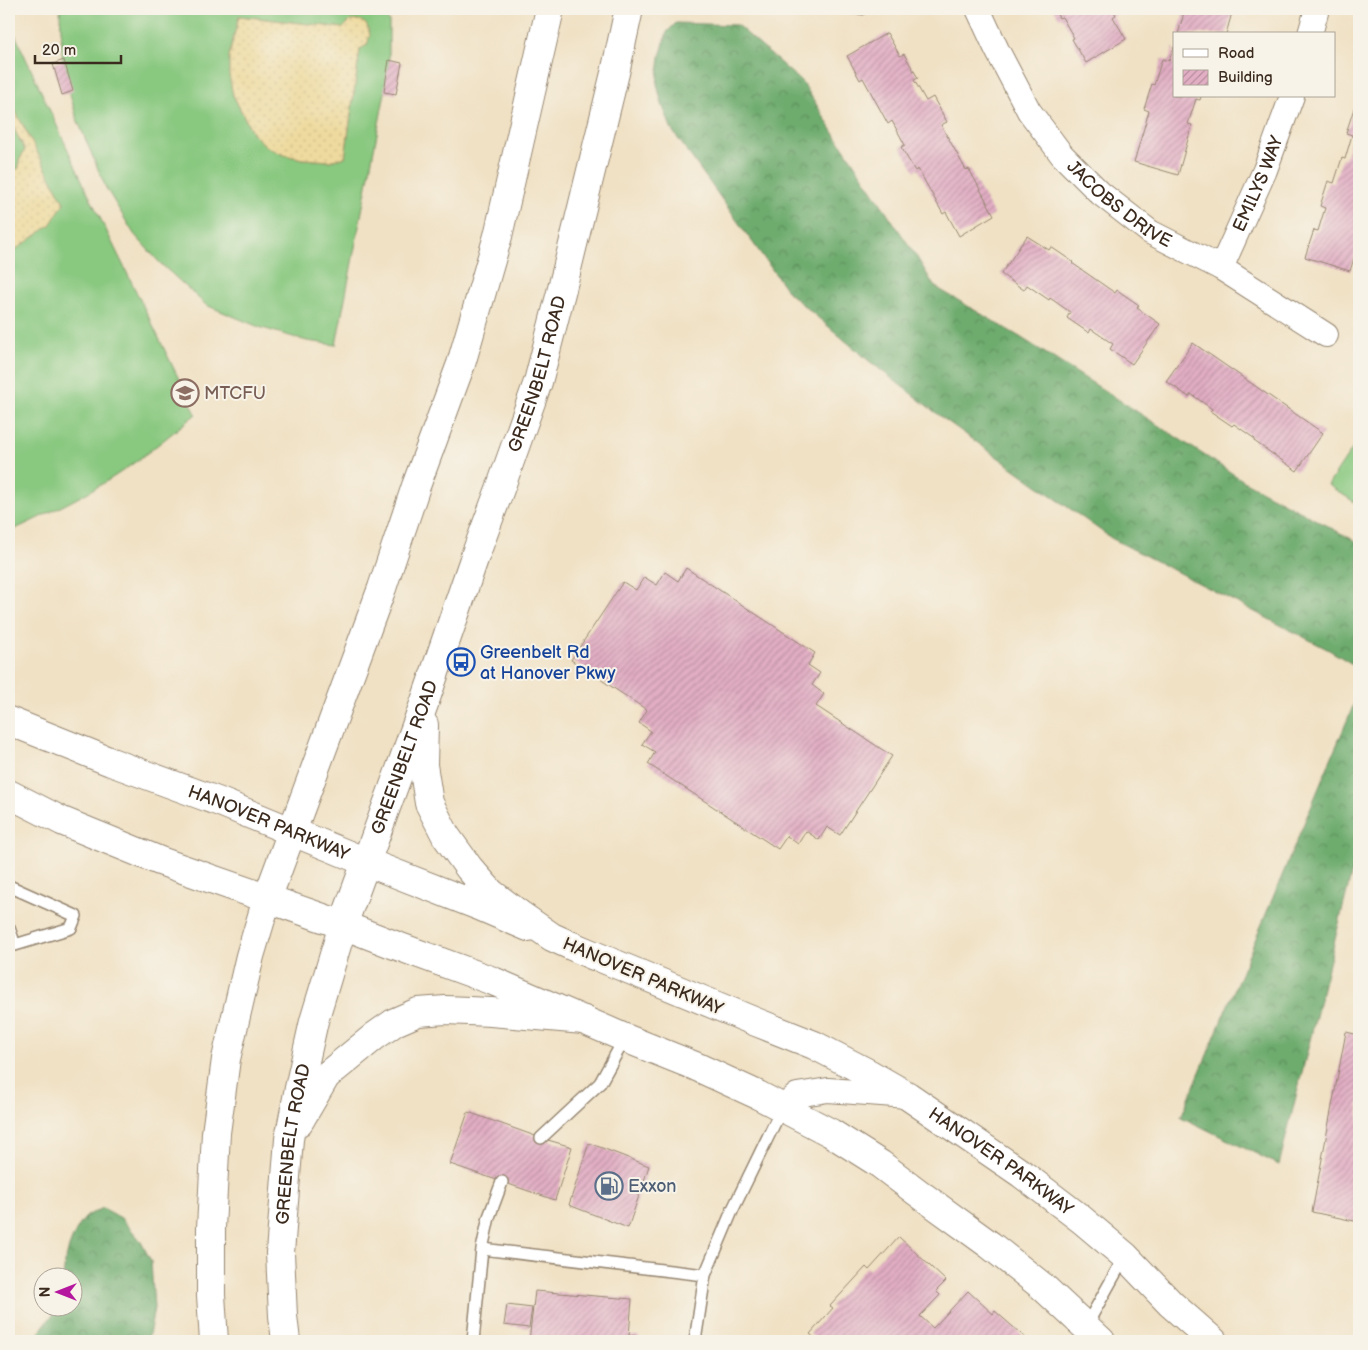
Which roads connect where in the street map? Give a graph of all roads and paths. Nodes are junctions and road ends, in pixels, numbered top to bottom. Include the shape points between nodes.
1 (550, 9) edge
2 (629, 9) edge
3 (978, 9) edge
4 (1317, 9) edge
5 (1311, 32) edge
6 (1291, 98) edge
7 (1221, 268) junction
8 (1326, 335) dead end
9 (424, 704) junction
10 (9, 721) edge
11 (9, 794) edge
12 (291, 833) junction
13 (366, 862) junction
14 (9, 886) edge
15 (268, 899) junction
16 (343, 925) junction
17 (9, 928) edge
18 (594, 956) junction
19 (584, 1020) junction
20 (625, 1038) junction
21 (908, 1096) junction
22 (782, 1108) junction
23 (541, 1138) dead end
24 (289, 1139) junction
25 (502, 1182) dead end
26 (482, 1249) junction
27 (1125, 1256) junction
28 (705, 1275) junction
29 (1093, 1334) edge
30 (214, 1341) edge
31 (286, 1341) edge
32 (474, 1341) edge
33 (695, 1341) edge
34 (1212, 1341) edge

1 - 12 main road via 498,236 461,364
2 - 9 main road, GREENBELT ROAD via 538,382
3 - 7 street, JACOBS DRIVE via 1029,111 1062,155 1100,193 1150,232
4 - 5 street
6 - 7 street, EMILYS WAY via 1265,170
7 - 8 street, JACOBS DRIVE
9 - 13 main road, GREENBELT ROAD
9 - 18 main road via 423,765 429,803 446,836 468,868 492,893 552,937
10 - 12 main road, HANOVER PARKWAY via 220,802
11 - 15 main road via 62,821 160,861
12 - 13 main road, HANOVER PARKWAY
12 - 15 main road
13 - 16 main road, GREENBELT ROAD
13 - 18 main road, HANOVER PARKWAY
14 - 17 lane via 76,916 71,928 15,945
15 - 16 main road
15 - 30 main road via 250,956 226,1059 216,1133 211,1228
16 - 19 main road via 493,981
16 - 24 main road, GREENBELT ROAD via 314,1021
18 - 21 main road, HANOVER PARKWAY via 814,1045
19 - 20 main road
19 - 24 main road via 455,1010 418,1012 375,1036 326,1076
20 - 22 main road via 695,1066
20 - 23 lane via 600,1083
21 - 22 street via 828,1090 797,1095
21 - 27 main road, HANOVER PARKWAY via 1022,1174
22 - 28 lane
22 - 29 main road via 880,1164 990,1244
24 - 31 main road, GREENBELT ROAD via 280,1254
25 - 26 lane
26 - 28 lane
26 - 32 lane
27 - 29 lane
27 - 34 main road, HANOVER PARKWAY
28 - 33 lane

